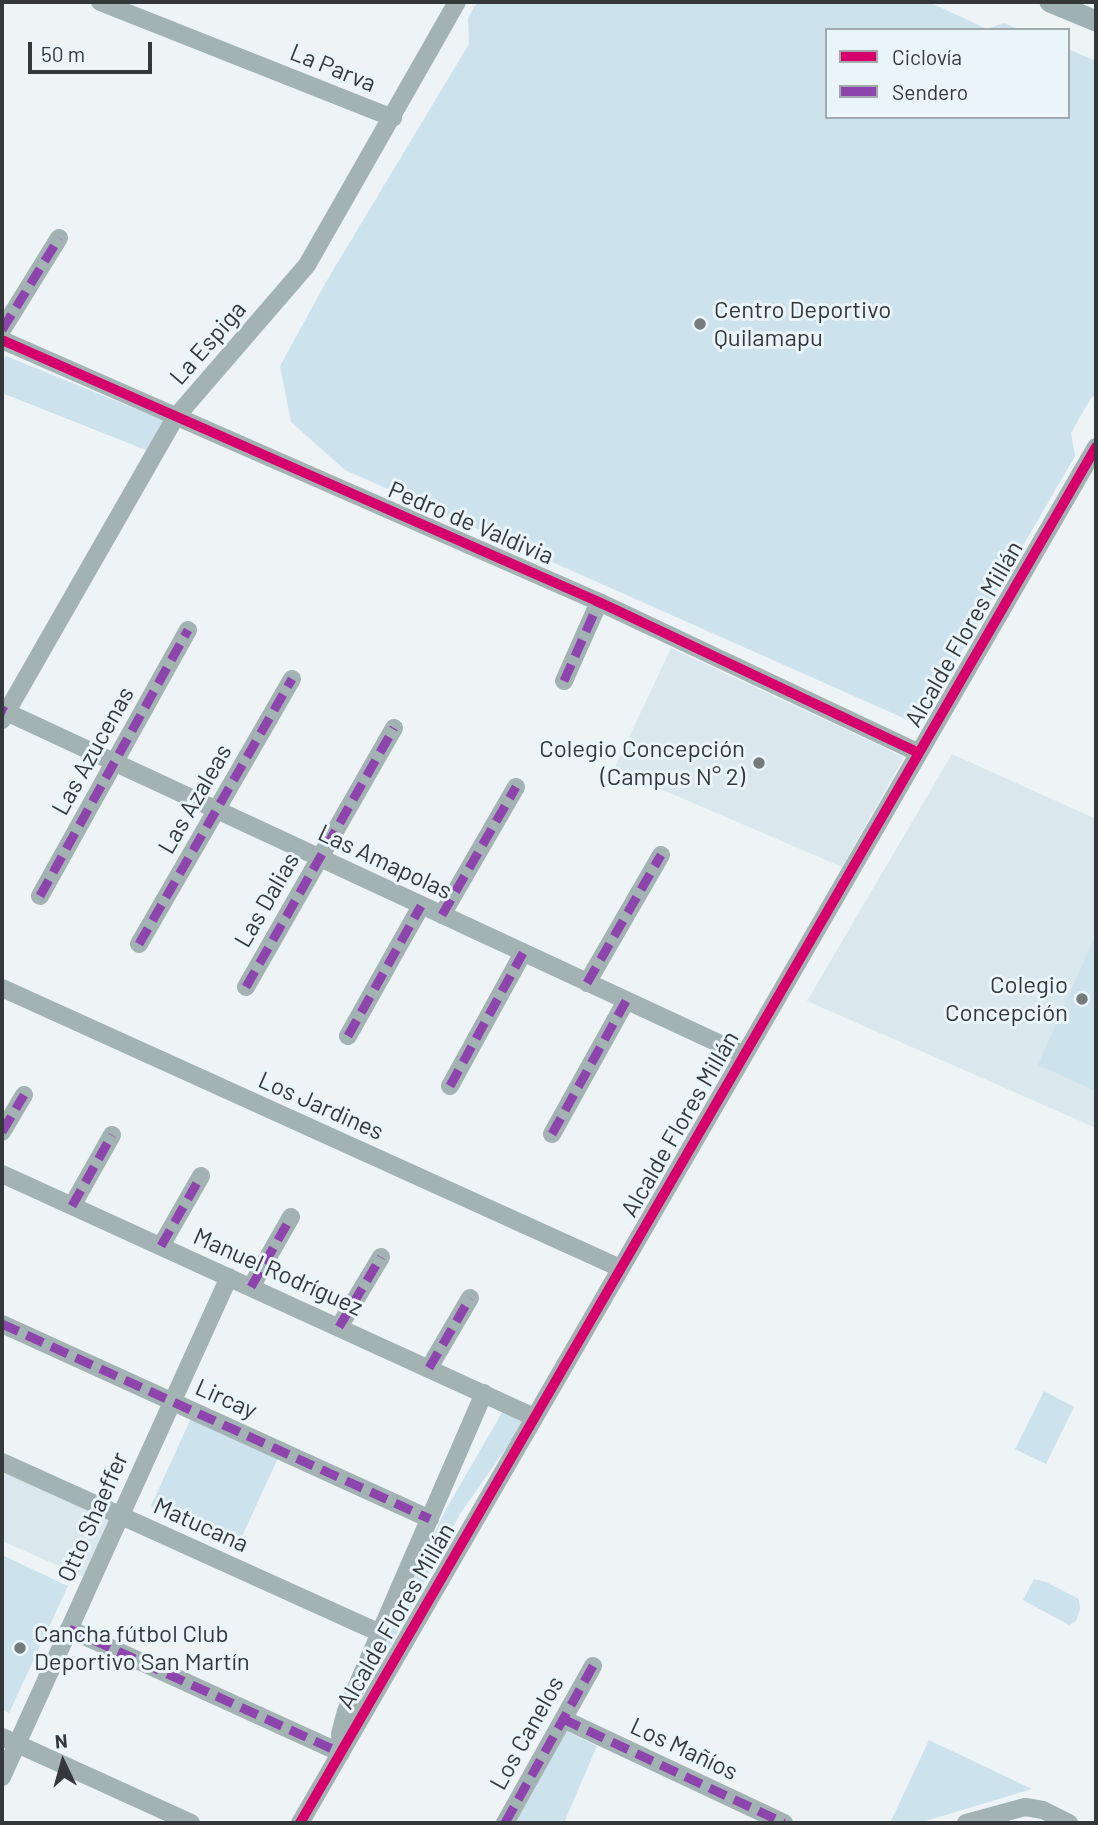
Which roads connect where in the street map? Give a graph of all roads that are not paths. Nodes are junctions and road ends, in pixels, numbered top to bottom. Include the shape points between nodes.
1 (100, 2) edge
2 (457, 2) edge
3 (1049, 2) edge
4 (1096, 21) edge
5 (393, 118) junction
6 (59, 238) dead end
7 (2, 330) edge
8 (2, 341) edge
9 (175, 418) junction
10 (1096, 447) edge
11 (599, 602) junction
12 (188, 630) dead end
13 (292, 679) dead end
14 (564, 681) dead end
15 (3, 714) edge
16 (394, 728) dead end
17 (919, 753) junction
18 (114, 762) junction
19 (516, 787) dead end
20 (216, 810) junction
21 (661, 855) dead end
22 (320, 858) junction
23 (40, 896) dead end
24 (421, 906) junction
25 (442, 915) junction
26 (139, 944) dead end
27 (523, 953) junction
28 (587, 983) junction
29 (246, 987) dead end
30 (2, 989) edge
31 (626, 1000) junction
32 (348, 1036) dead end
33 (744, 1055) junction
34 (450, 1086) dead end
35 (24, 1095) dead end
36 (2, 1132) edge
37 (552, 1134) dead end
38 (112, 1135) dead end
39 (2, 1174) edge
40 (201, 1176) dead end
41 (72, 1206) junction
42 (291, 1217) dead end
43 (161, 1246) junction
44 (381, 1257) dead end
45 (620, 1268) junction
46 (229, 1277) junction
47 (251, 1287) junction
48 (470, 1298) dead end
49 (2, 1324) edge
50 (339, 1327) junction
51 (429, 1367) junction
52 (484, 1393) junction
53 (172, 1401) junction
54 (534, 1417) junction
55 (2, 1462) edge
56 (120, 1516) junction
57 (430, 1519) junction
58 (69, 1629) junction
59 (380, 1633) junction
60 (593, 1666) dead end
61 (563, 1719) junction
62 (9, 1741) edge
63 (341, 1753) junction
64 (2, 1777) edge
65 (191, 1823) edge
66 (300, 1823) edge
67 (505, 1823) edge
68 (784, 1823) edge
69 (966, 1823) edge
70 (1069, 1823) edge

1 - 5 street, La Parva
2 - 5 street, La Espiga
3 - 4 main road
5 - 9 street, La Espiga via 306,265
6 - 7 street
8 - 9 street, Pedro de Valdivia
9 - 11 street, Pedro de Valdivia
9 - 15 street, La Espiga
10 - 17 street, Alcalde Flores Millán
11 - 14 street
11 - 17 street, Pedro de Valdivia
12 - 18 street, Las Azucenas
13 - 20 street, Las Azaleas
15 - 18 street, Las Amapolas
16 - 22 street, Las Dalias
17 - 33 street, Alcalde Flores Millán
18 - 20 street, Las Amapolas
18 - 23 street, Las Azucenas
19 - 25 street
20 - 22 street, Las Amapolas
20 - 26 street, Las Azaleas
21 - 28 street
22 - 24 street, Las Amapolas
22 - 29 street, Las Dalias
24 - 25 street, Las Amapolas
24 - 32 street
25 - 27 street, Las Amapolas
27 - 28 street, Las Amapolas
27 - 34 street
28 - 31 street, Las Amapolas
30 - 45 street, Los Jardines
31 - 33 street, Las Amapolas
31 - 37 street
33 - 45 street, Alcalde Flores Millán
35 - 36 street
38 - 41 street
39 - 41 street, Manuel Rodríguez
40 - 43 street
41 - 43 street, Manuel Rodríguez
42 - 47 street
43 - 46 street, Manuel Rodríguez
44 - 50 street
45 - 54 street, Alcalde Flores Millán
46 - 47 street, Manuel Rodríguez
46 - 53 street, Otto Shaeffer
47 - 50 street, Manuel Rodríguez
48 - 51 street
49 - 53 street, Lircay
50 - 51 street, Manuel Rodríguez
51 - 52 street, Manuel Rodríguez
52 - 54 street, Manuel Rodríguez
52 - 57 street, Alcalde Flores Millán
53 - 56 street, Otto Shaeffer
53 - 57 street, Lircay
54 - 63 street, Alcalde Flores Millán
55 - 56 street, Matucana
56 - 58 street, Otto Shaeffer
56 - 59 street, Matucana
57 - 59 street, Alcalde Flores Millán
58 - 62 street, Otto Shaeffer
58 - 63 street
59 - 63 street, Alcalde Flores Millán via 342,1722
60 - 61 street, Los Canelos
61 - 67 street, Los Canelos
61 - 68 street, Los Mañíos
62 - 64 street, Otto Shaeffer
62 - 65 street
63 - 66 street, Alcalde Flores Millán
69 - 70 street via 1025,1807

